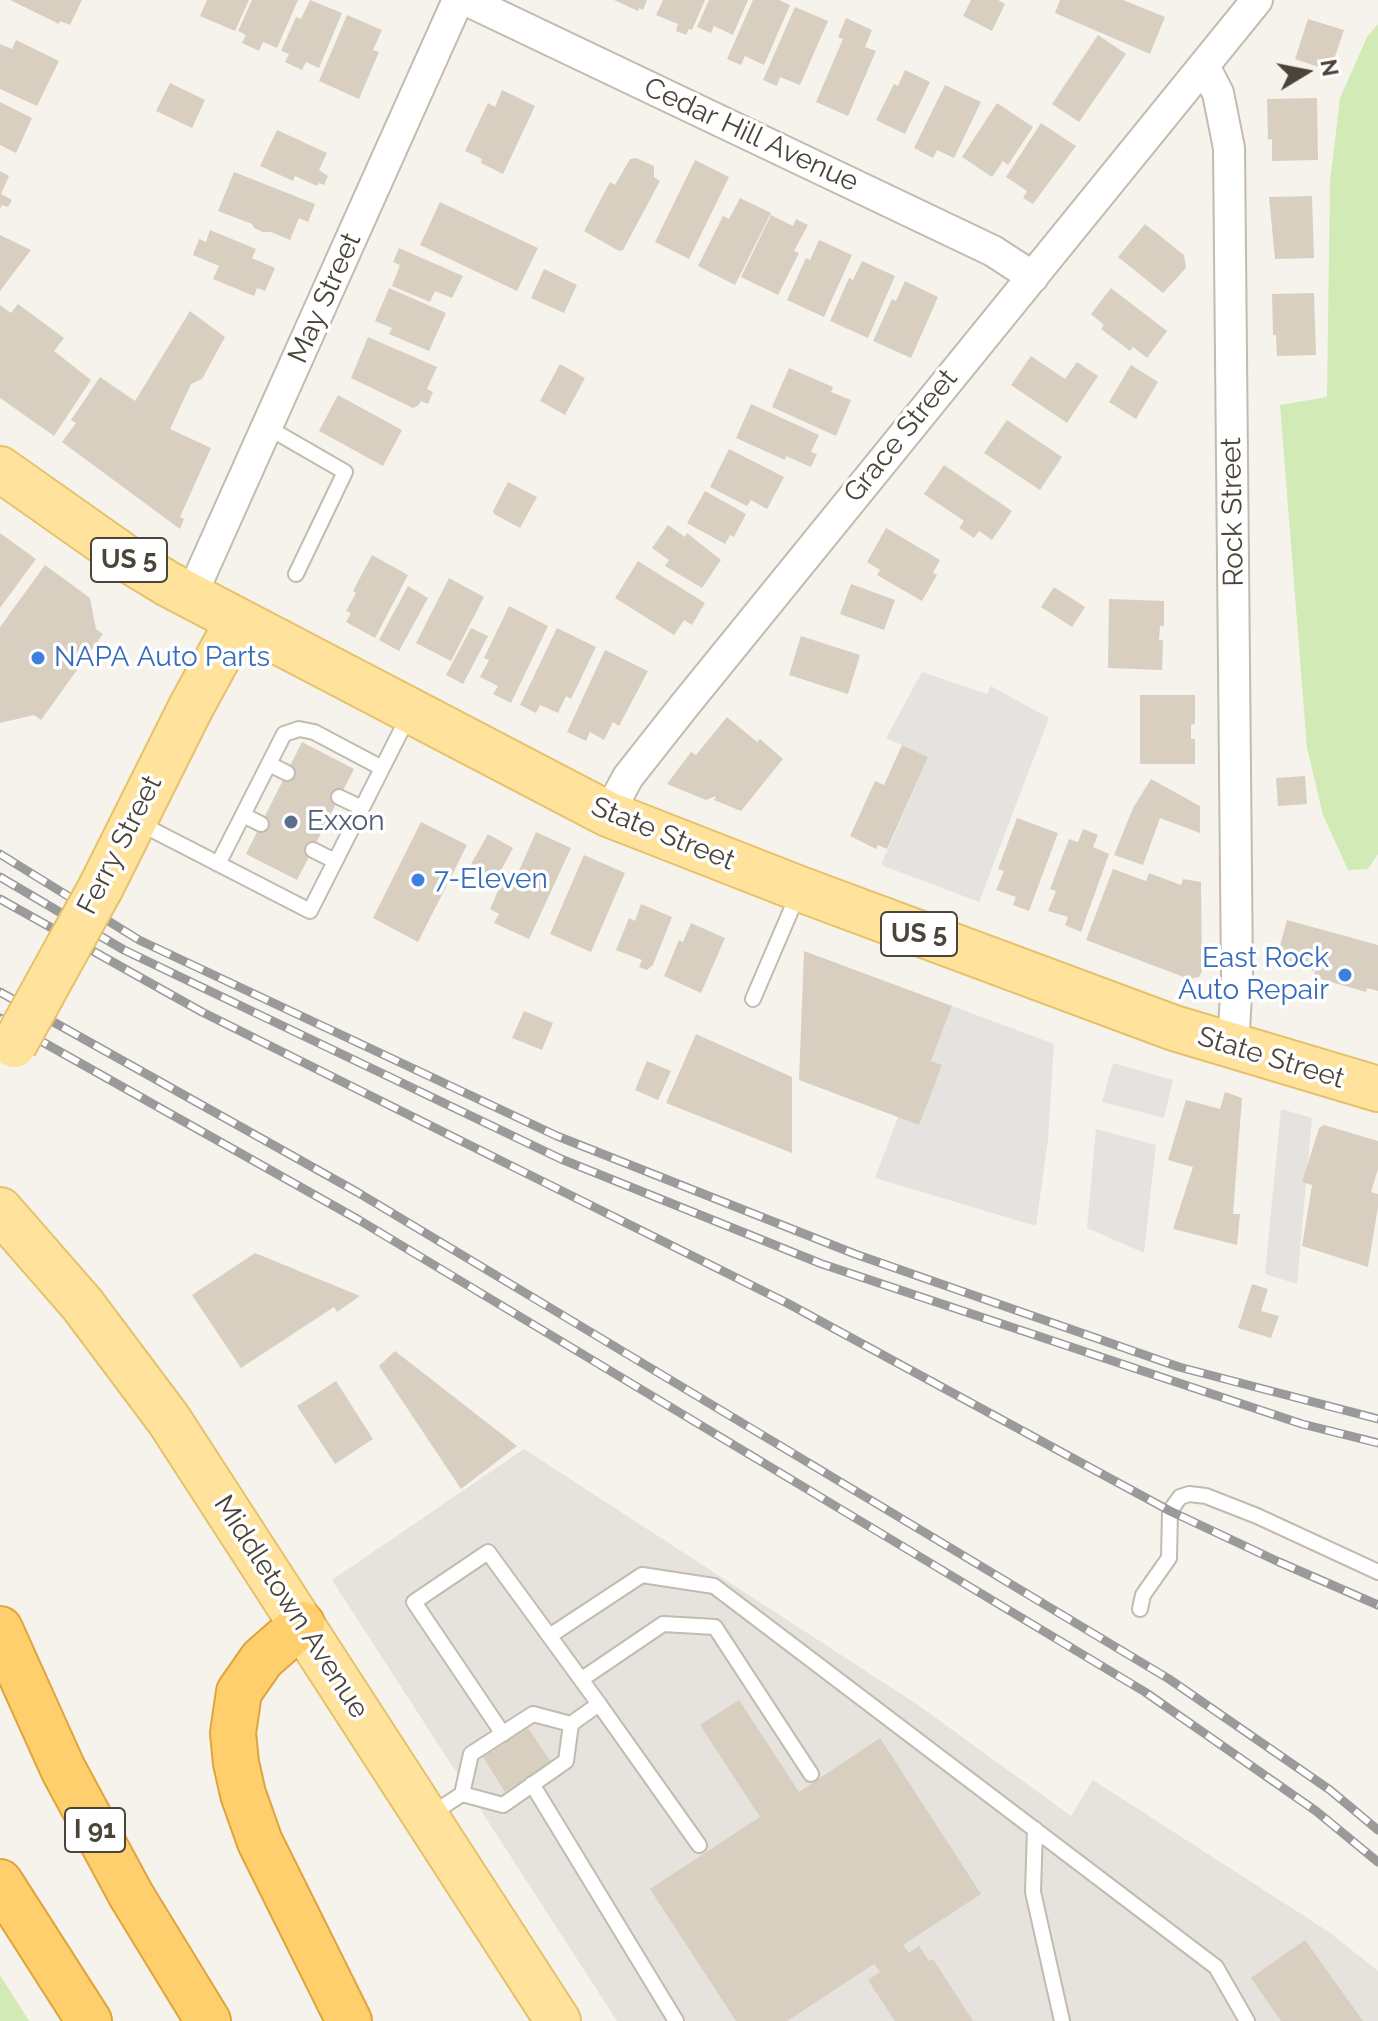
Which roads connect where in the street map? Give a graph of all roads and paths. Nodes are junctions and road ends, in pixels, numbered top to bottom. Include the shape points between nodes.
1 (458, 0) edge
2 (466, 0) edge
3 (1257, 0) edge
4 (1204, 66) junction
5 (1033, 277) junction
6 (267, 427) junction
7 (0, 469) edge
8 (296, 574) dead end
9 (191, 596) junction
10 (238, 621) junction
11 (411, 711) junction
12 (269, 764) junction
13 (382, 768) junction
14 (287, 773) dead end
15 (339, 797) dead end
16 (362, 808) junction
17 (608, 814) junction
18 (243, 815) junction
19 (133, 821) junction
20 (261, 824) dead end
21 (313, 850) dead end
22 (335, 861) junction
23 (218, 864) junction
24 (800, 889) junction
25 (753, 999) dead end
26 (1233, 1047) junction
27 (7, 1057) edge
28 (1378, 1089) edge
29 (0, 1210) edge
30 (1378, 1572) edge
31 (1140, 1609) dead end
32 (302, 1624) junction
33 (0, 1629) edge
34 (551, 1635) junction
35 (582, 1679) junction
36 (599, 1704) junction
37 (571, 1724) junction
38 (503, 1734) junction
39 (811, 1774) dead end
40 (532, 1784) junction
41 (444, 1806) junction
42 (1035, 1829) junction
43 (699, 1845) dead end
44 (0, 1882) edge
45 (89, 2021) edge
46 (208, 2021) edge
47 (349, 2021) edge
48 (558, 2021) edge
49 (676, 2021) edge
50 (1062, 2021) edge
51 (1247, 2021) edge

1 - 6 street, May Street
2 - 5 street, Cedar Hill Avenue via 993,251
3 - 4 street
4 - 5 street, Grace Street
4 - 26 street, Rock Street via 1218,93 1229,148 1237,962
5 - 17 street, Grace Street via 693,694 628,777
6 - 8 lane via 345,472
6 - 9 street, May Street
7 - 9 main road, State Street / US 5 via 132,562
9 - 10 main road, State Street / US 5
10 - 11 main road, State Street / US 5
10 - 19 main road, Ferry Street
11 - 13 lane
11 - 17 main road, State Street / US 5
12 - 13 lane via 284,734 299,729
12 - 14 lane
12 - 18 lane
13 - 16 lane
15 - 16 lane
16 - 22 lane
17 - 24 main road, State Street / US 5
18 - 20 lane
18 - 23 lane
19 - 23 lane
19 - 27 main road, Ferry Street, bridge
21 - 22 lane
22 - 23 lane via 310,911
24 - 25 lane
24 - 26 main road, State Street / US 5
26 - 28 main road, State Street / US 5
29 - 32 main road, Middletown Avenue via 140,1378
30 - 31 lane via 1257,1516 1189,1494 1170,1511 1169,1558 1143,1595
32 - 41 main road, Middletown Avenue
32 - 47 highway via 244,1682 234,1717 235,1755 260,1842
33 - 46 highway, I 91 via 63,1769
34 - 35 lane
34 - 38 lane via 488,1552 414,1602
34 - 42 lane via 642,1575 714,1586
35 - 36 lane
35 - 39 lane via 663,1624 715,1627
36 - 37 lane
36 - 43 lane
37 - 38 lane via 533,1714
37 - 40 lane via 566,1761
38 - 41 lane via 471,1754
40 - 41 lane via 503,1805
40 - 49 lane
41 - 48 main road, Middletown Avenue
42 - 50 lane via 1033,1892
42 - 51 lane via 1216,1967
44 - 45 highway

